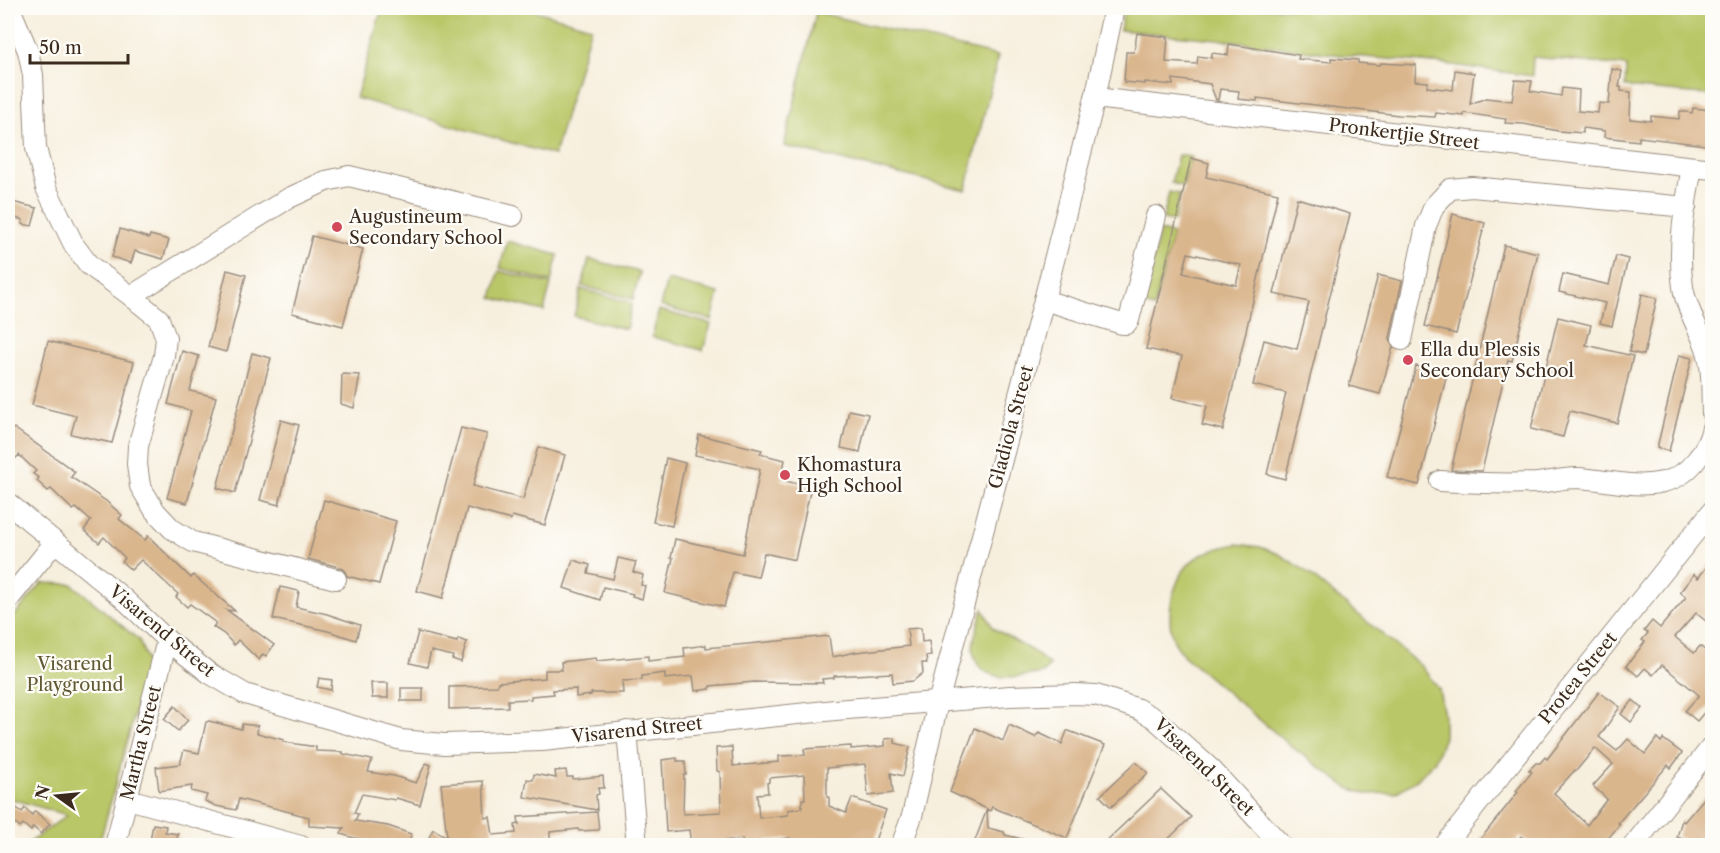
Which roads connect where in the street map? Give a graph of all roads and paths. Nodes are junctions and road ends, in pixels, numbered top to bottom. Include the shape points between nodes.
1 (9, 8) edge
2 (1114, 8) edge
3 (1095, 98) junction
4 (1692, 167) junction
5 (1713, 169) edge
6 (1686, 207) junction
7 (513, 216) dead end
8 (1156, 216) dead end
9 (130, 297) junction
10 (1044, 300) junction
11 (1402, 340) dead end
12 (1713, 413) edge
13 (1713, 428) edge
14 (1440, 482) dead end
15 (8, 502) edge
16 (1713, 511) edge
17 (55, 542) junction
18 (336, 579) dead end
19 (8, 600) edge
20 (167, 640) junction
21 (938, 703) junction
22 (627, 731) junction
23 (1713, 746) edge
24 (128, 798) junction
25 (244, 838) edge
26 (116, 846) edge
27 (301, 846) edge
28 (637, 846) edge
29 (901, 846) edge
30 (1282, 846) edge
31 (1444, 846) edge
32 (1633, 846) edge

1 - 9 street via 28,51 33,75 36,148 46,188 74,245 89,265
2 - 3 street, Gladiola Street
3 - 4 street, Pronkertjie Street
3 - 10 street, Gladiola Street
4 - 5 street, Pronkertjie Street
4 - 6 street
6 - 11 street via 1472,187 1450,189 1434,206 1426,226
6 - 12 street via 1681,258 1683,289 1707,351
7 - 9 street via 349,176 326,180 289,198
8 - 10 street via 1126,324
9 - 18 street via 159,319 166,339 138,446 140,486 155,511 172,529 193,542
10 - 21 street, Gladiola Street
13 - 14 street via 1709,443 1696,461 1665,482 1641,484 1575,478 1538,483
15 - 17 street, Visarend Street
16 - 31 street, Protea Street
17 - 19 street
17 - 20 street, Visarend Street
20 - 22 street, Visarend Street via 208,673 245,694 401,740 444,744 531,741
20 - 24 street, Martha Street
21 - 22 street, Visarend Street
21 - 29 street, Gladiola Street via 912,816
21 - 30 street, Visarend Street via 1075,694 1096,695 1138,709 1191,750
22 - 28 street
23 - 32 street
24 - 25 street
24 - 26 street, Martha Street
25 - 27 street

